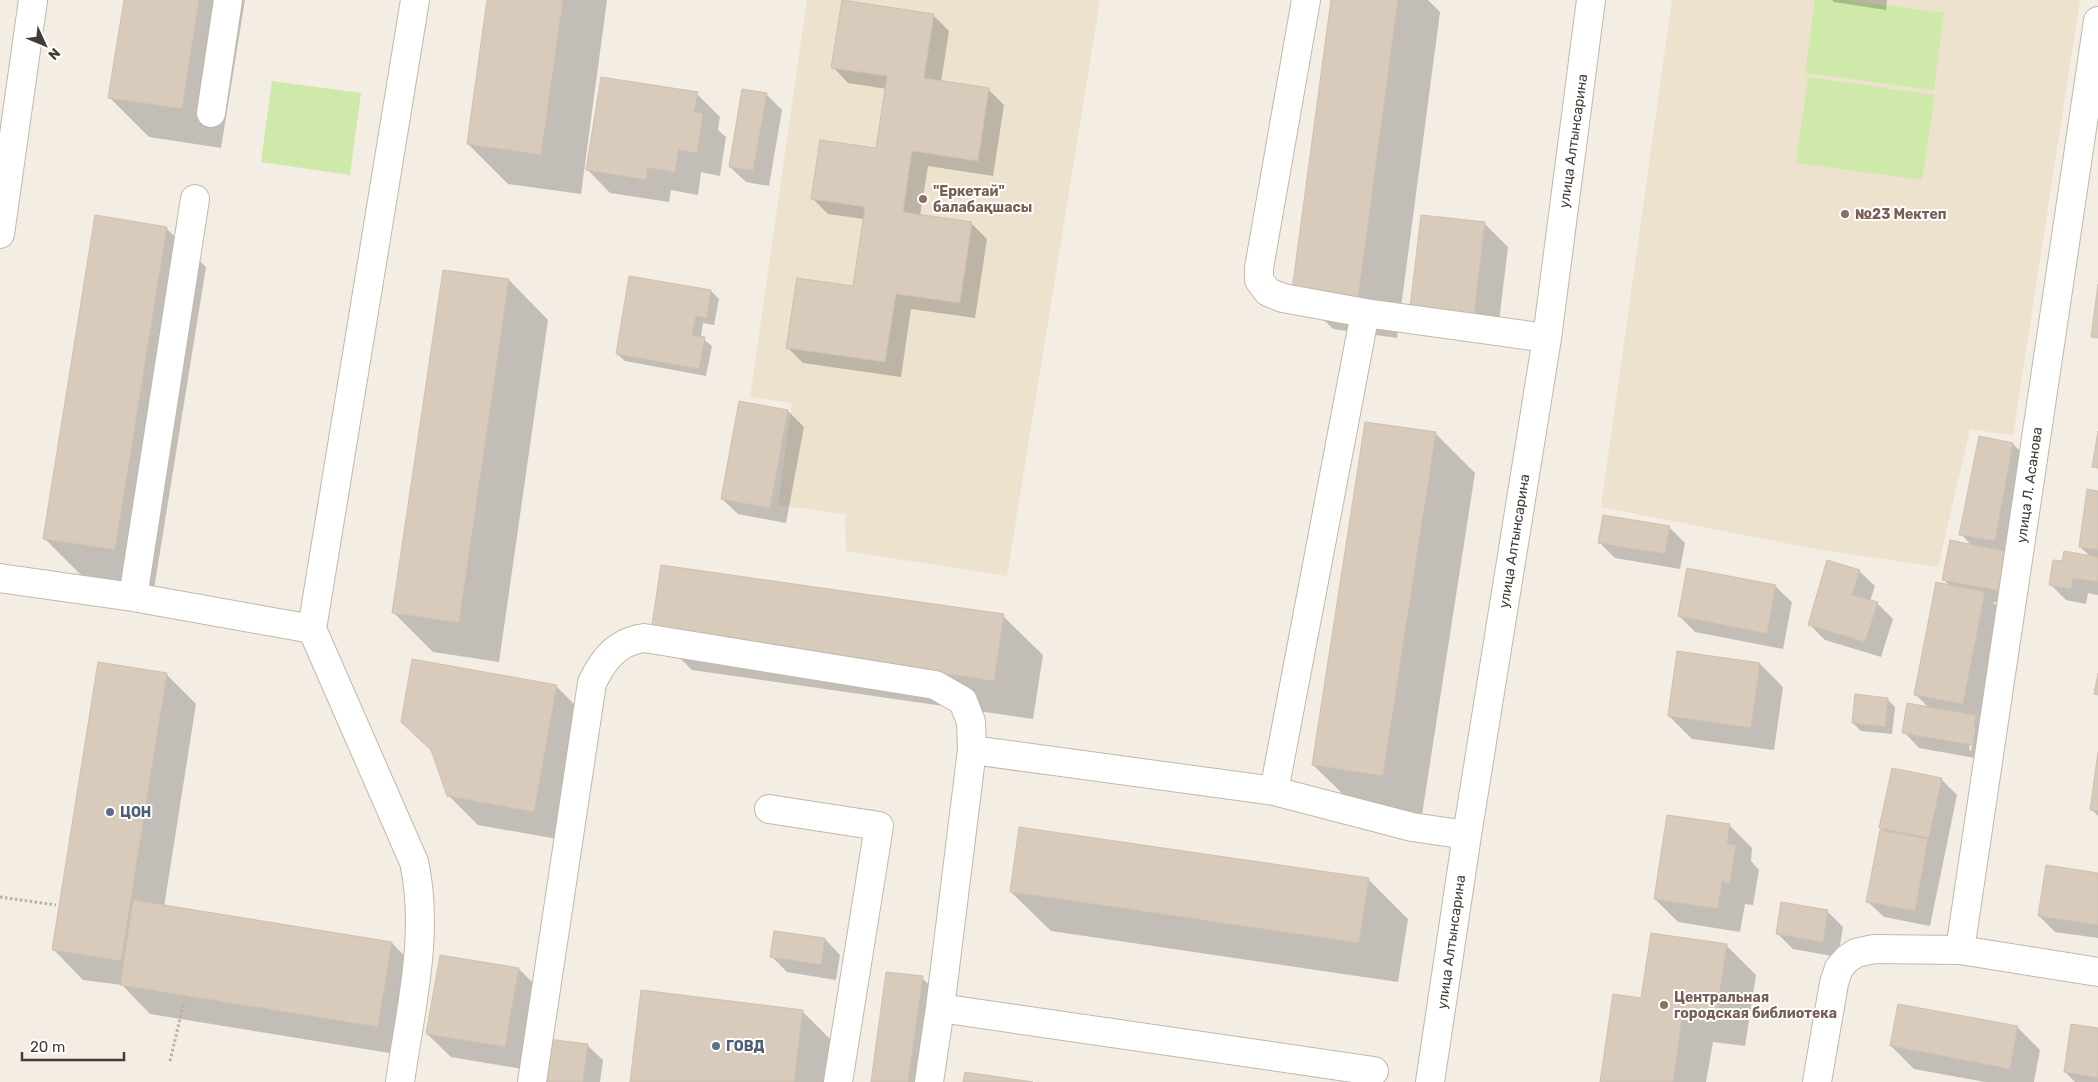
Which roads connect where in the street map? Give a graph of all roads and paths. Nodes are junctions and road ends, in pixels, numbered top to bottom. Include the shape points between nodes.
1 (33, 0) edge
2 (228, 0) edge
3 (415, 0) edge
4 (1306, 0) edge
5 (1591, 0) edge
6 (2098, 21) edge
7 (211, 113) dead end
8 (195, 199) dead end
9 (0, 234) edge
10 (1366, 313) junction
11 (1547, 338) junction
12 (0, 578) edge
13 (133, 597) junction
14 (312, 629) junction
15 (972, 750) junction
16 (1274, 791) junction
17 (770, 809) dead end
18 (1467, 836) junction
19 (0, 897) edge
20 (56, 905) dead end
21 (1960, 950) junction
22 (2098, 972) edge
23 (184, 1002) dead end
24 (940, 1008) junction
25 (170, 1061) dead end
26 (1374, 1071) dead end
27 (400, 1082) edge
28 (532, 1082) edge
29 (838, 1082) edge
30 (928, 1082) edge
31 (1430, 1082) edge
32 (1817, 1082) edge

1 - 9 street
2 - 7 street
3 - 14 street
4 - 10 street via 1260,280 1268,292 1283,298
5 - 11 street, улица Алтынсарина
6 - 21 street, улица Л. Асанова
8 - 13 street
10 - 11 street
10 - 16 street
11 - 18 street, улица Алтынсарина
12 - 13 street
13 - 14 street
14 - 27 street via 414,862 419,885 421,927
15 - 16 street
15 - 24 street
15 - 28 street via 971,722 963,701 935,684 644,638 618,648 603,662 592,683
16 - 18 street via 1412,828
17 - 29 street via 879,826
18 - 31 street, улица Алтынсарина
19 - 20 path
21 - 22 street
21 - 32 street via 1874,949 1856,953 1847,959 1839,968 1834,983
23 - 25 path
24 - 26 street
24 - 30 street

